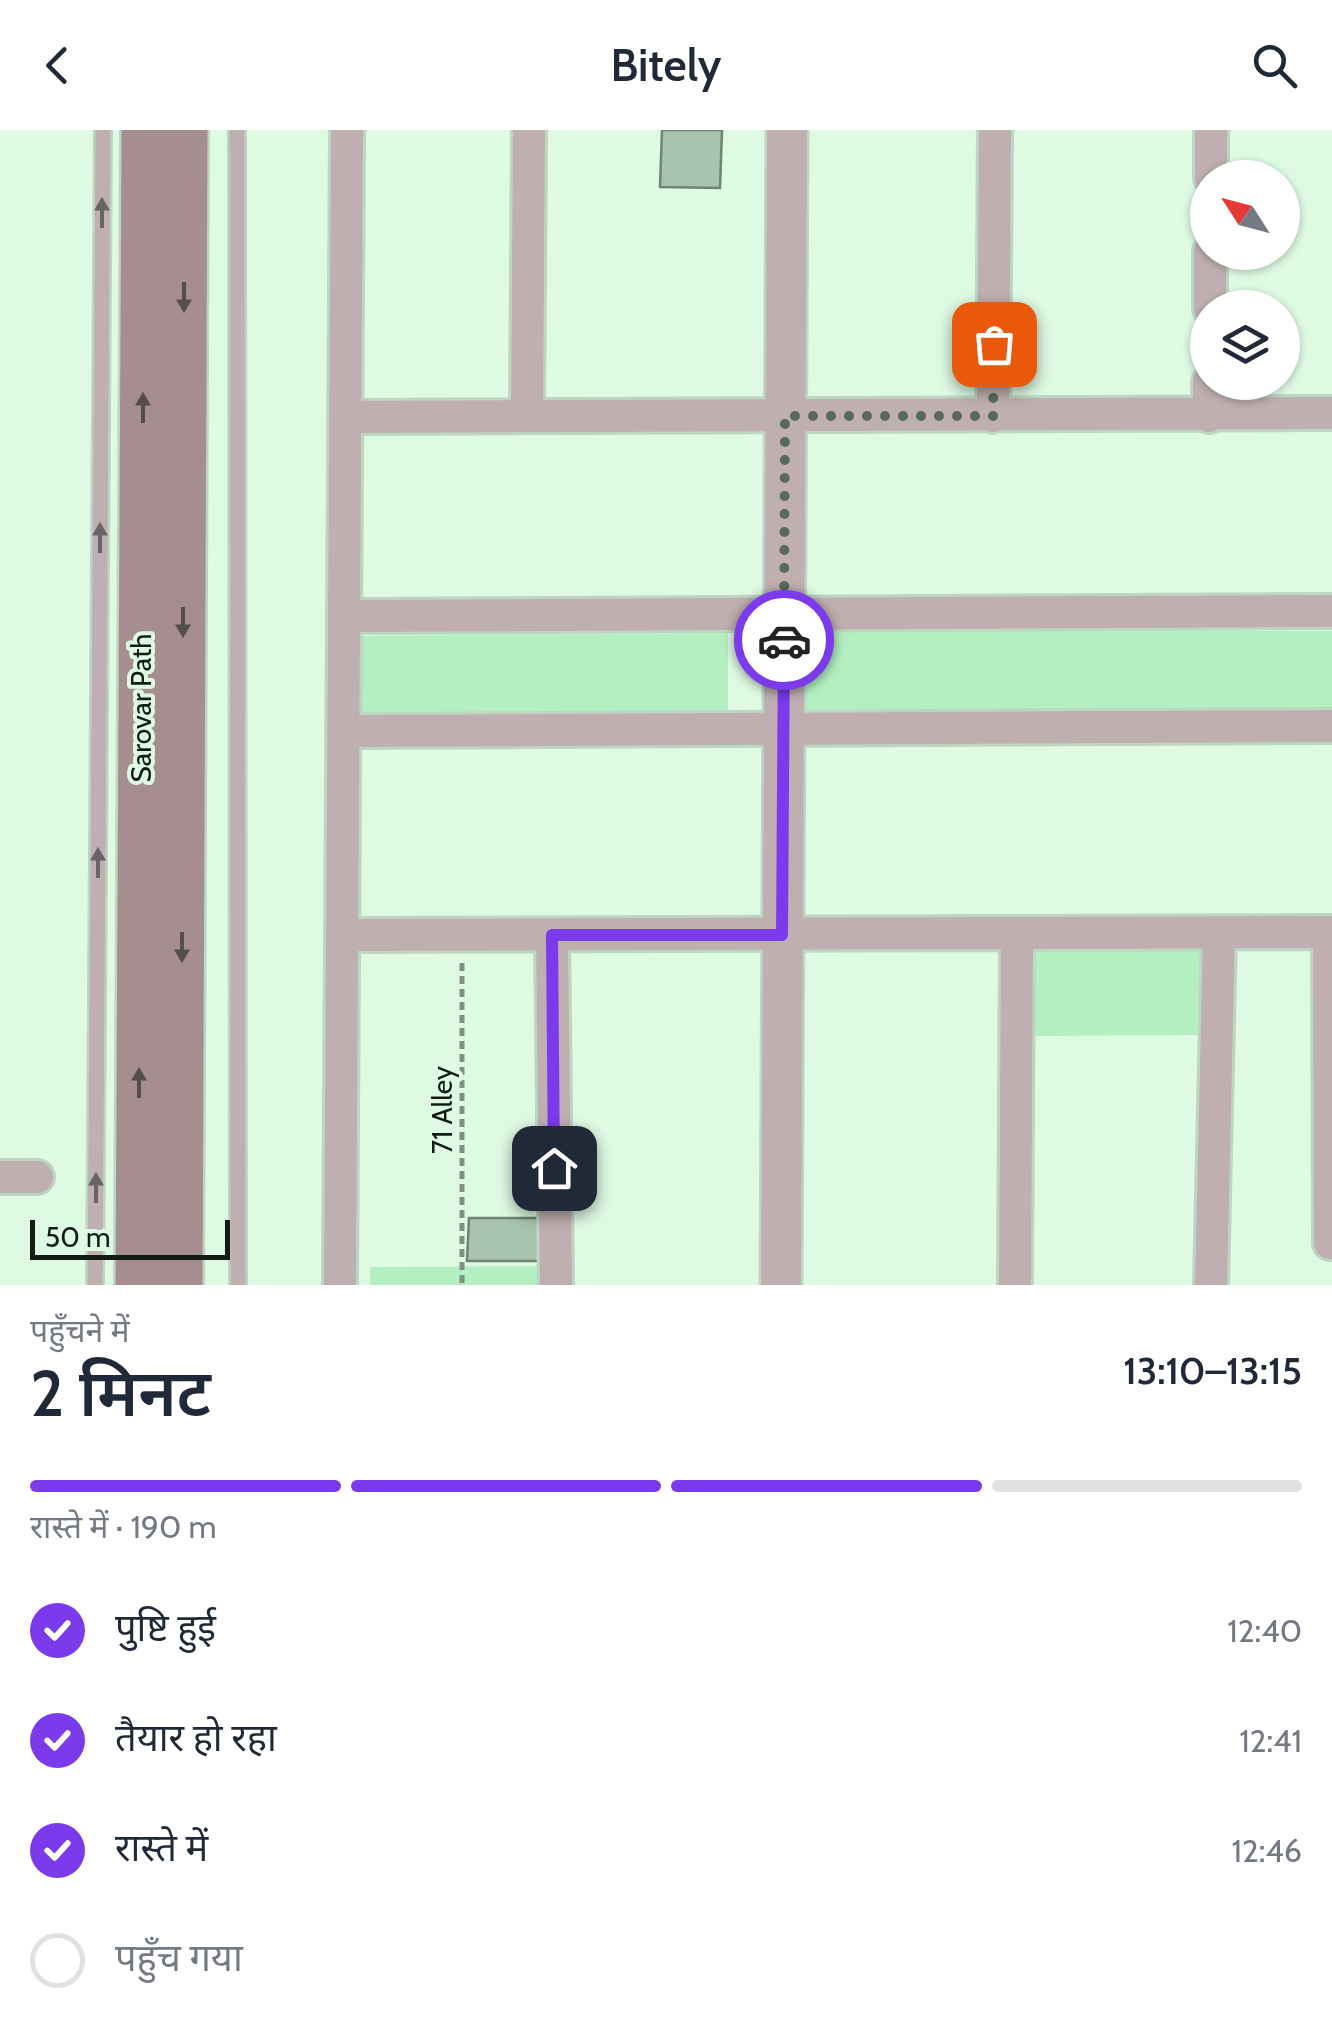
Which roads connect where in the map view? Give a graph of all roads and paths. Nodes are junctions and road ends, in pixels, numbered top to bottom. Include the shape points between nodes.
1 (103, 130) edge
2 (144, 130) edge
3 (185, 130) edge
4 (237, 130) edge
5 (346, 130) edge
6 (528, 130) edge
7 (787, 130) edge
8 (995, 130) edge
9 (1211, 130) edge
10 (1210, 160) edge
11 (1209, 400) edge
12 (1332, 413) edge
13 (527, 416) junction
14 (785, 416) junction
15 (993, 416) junction
16 (1209, 416) junction
17 (345, 417) junction
18 (1332, 612) edge
19 (344, 616) junction
20 (784, 616) junction
21 (1332, 726) edge
22 (343, 731) junction
23 (784, 731) junction
24 (1329, 932) edge
25 (1017, 934) junction
26 (1219, 934) junction
27 (462, 935) junction
28 (552, 935) junction
29 (782, 935) junction
30 (342, 936) junction
31 (0, 1176) edge
32 (38, 1176) dead end
33 (1330, 1243) edge
34 (95, 1285) edge
35 (138, 1285) edge
36 (180, 1285) edge
37 (238, 1285) edge
38 (340, 1285) edge
39 (462, 1285) edge
40 (556, 1285) edge
41 (781, 1285) edge
42 (1015, 1285) edge
43 (1212, 1285) edge

34 -> 1 lane
35 -> 2 main road, Sarovar Path
3 -> 36 main road, Sarovar Path
4 - 37 lane
5 - 17 street
6 - 13 street
7 - 14 street
8 - 15 street
9 - 10 street
11 - 16 street
12 - 16 street
13 - 14 street
13 - 17 street
14 - 15 street
14 - 20 street
15 - 16 street
17 - 19 street
18 - 20 street
19 - 20 street
19 - 22 street
20 - 23 street
21 - 23 street
22 - 23 street
22 - 30 street
23 - 29 street
24 - 26 street
24 - 33 street
25 - 26 street
25 - 29 street
25 - 42 street
26 - 43 street
27 - 28 street
27 - 30 street
27 - 39 path, 71 Alley
28 - 29 street
28 - 40 street
29 - 41 street
30 - 38 street
31 - 32 street

